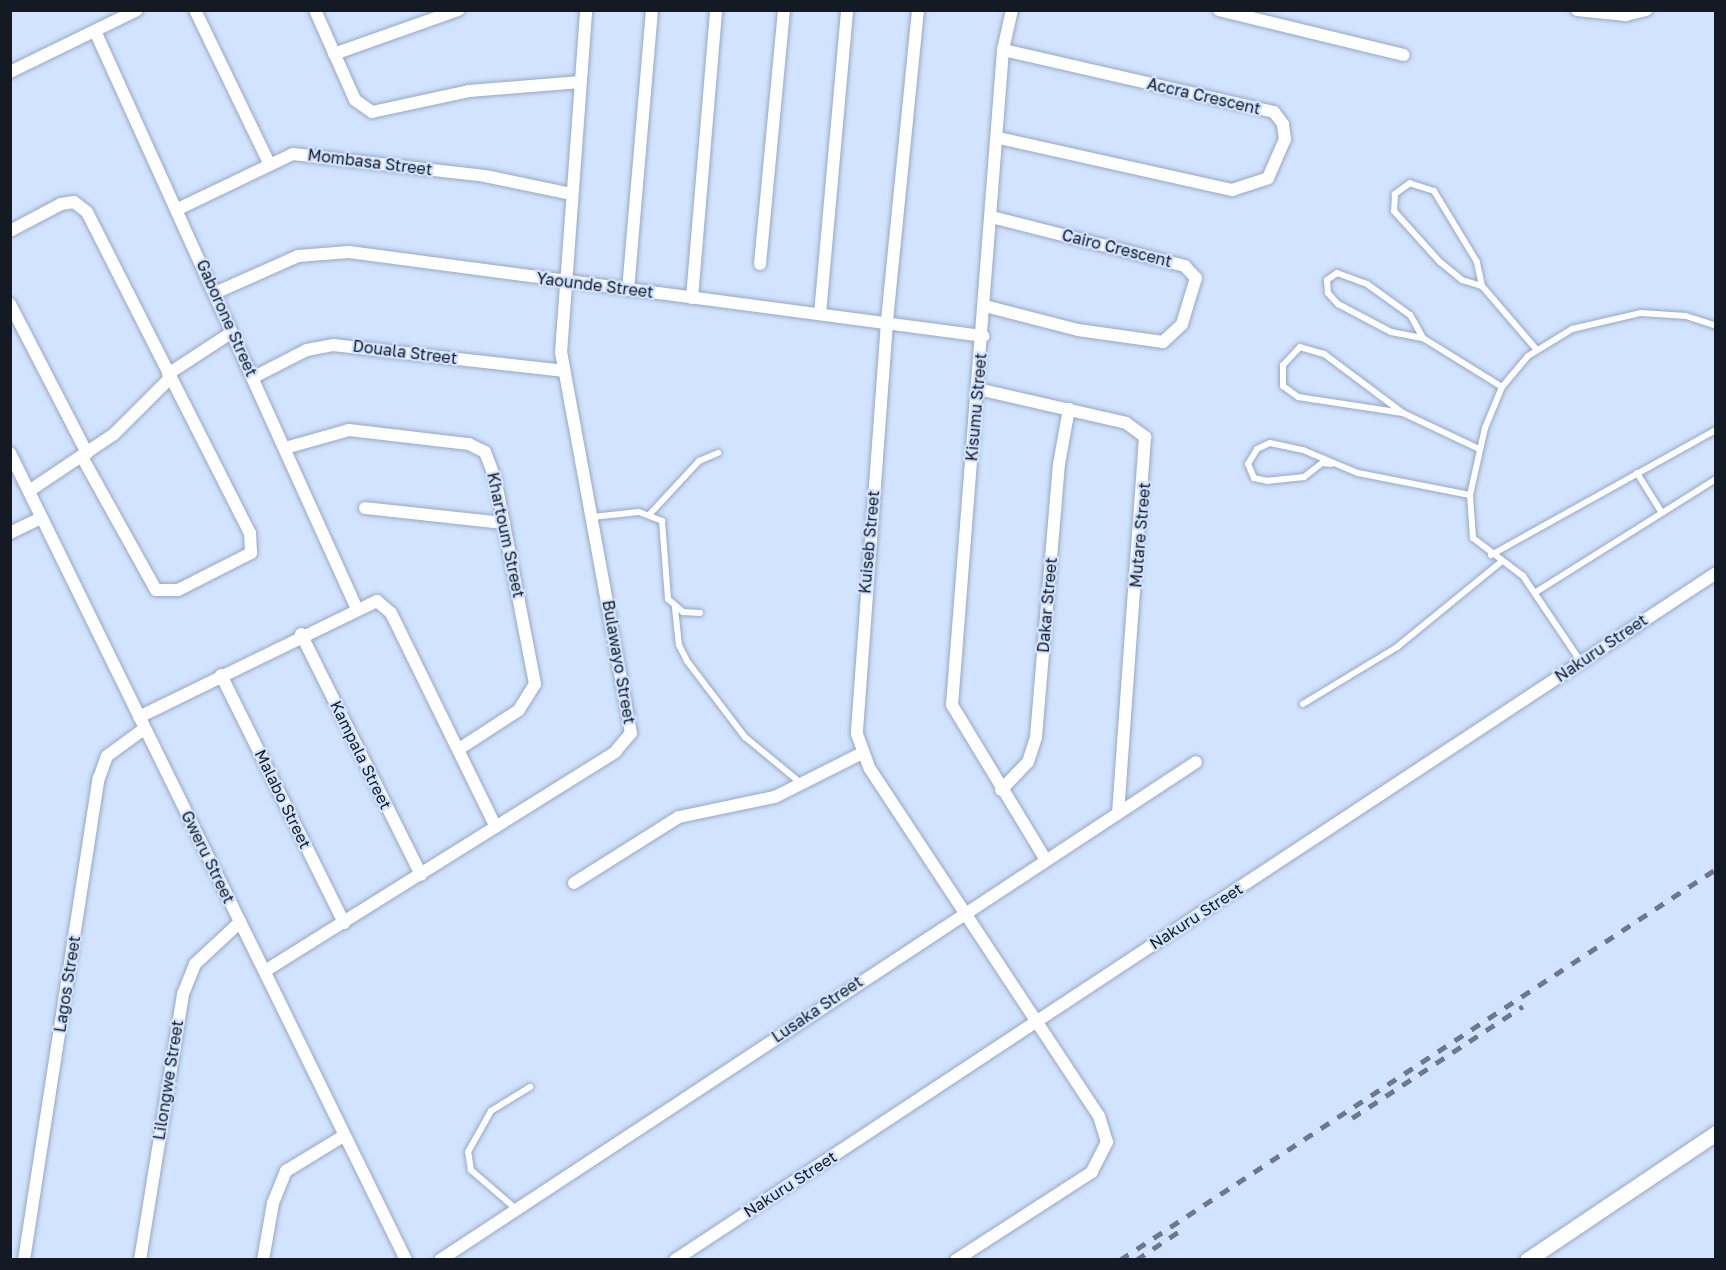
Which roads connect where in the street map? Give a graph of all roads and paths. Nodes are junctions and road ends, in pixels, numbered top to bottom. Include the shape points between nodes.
1 (137, 10) edge
2 (195, 10) edge
3 (315, 10) edge
4 (458, 10) edge
5 (586, 10) edge
6 (652, 10) edge
7 (716, 10) edge
8 (784, 10) edge
9 (847, 10) edge
10 (918, 10) edge
11 (1012, 10) edge
12 (1219, 10) edge
13 (1577, 10) edge
14 (1646, 10) edge
15 (95, 31) junction
16 (1003, 50) junction
17 (333, 54) junction
18 (1404, 55) dead end
19 (10, 72) edge
20 (581, 82) junction
21 (999, 138) junction
22 (268, 162) junction
23 (572, 194) junction
24 (178, 209) junction
25 (992, 217) junction
26 (10, 231) edge
27 (760, 264) dead end
28 (566, 282) junction
29 (1482, 286) junction
30 (628, 290) junction
31 (215, 292) junction
32 (692, 298) junction
33 (10, 304) edge
34 (985, 306) junction
35 (820, 314) junction
36 (887, 322) junction
37 (1716, 326) edge
38 (231, 333) junction
39 (983, 336) junction
40 (1423, 338) junction
41 (1537, 350) junction
42 (563, 371) junction
43 (169, 376) junction
44 (254, 377) junction
45 (1502, 387) junction
46 (978, 389) junction
47 (1069, 409) junction
48 (1403, 413) junction
49 (1716, 430) edge
50 (285, 448) junction
51 (1479, 449) junction
52 (10, 453) edge
53 (718, 453) dead end
54 (85, 455) junction
55 (1331, 464) junction
56 (1637, 473) junction
57 (1716, 479) edge
58 (29, 491) junction
59 (1470, 495) junction
60 (365, 508) dead end
61 (1662, 513) junction
62 (649, 514) junction
63 (592, 517) junction
64 (41, 518) junction
65 (504, 523) junction
66 (10, 533) edge
67 (1491, 555) junction
68 (1502, 561) junction
69 (1716, 573) edge
70 (1536, 592) junction
71 (356, 607) junction
72 (675, 608) junction
73 (700, 614) dead end
74 (301, 634) junction
75 (1581, 662) junction
76 (221, 675) junction
77 (1303, 704) dead end
78 (142, 723) junction
79 (459, 749) junction
80 (862, 753) junction
81 (1196, 762) dead end
82 (803, 784) junction
83 (1001, 790) junction
84 (1118, 810) junction
85 (496, 827) junction
86 (1044, 857) junction
87 (421, 875) junction
88 (574, 883) dead end
89 (963, 911) junction
90 (240, 922) junction
91 (344, 924) junction
92 (265, 971) junction
93 (1036, 1022) junction
94 (530, 1087) dead end
95 (1716, 1133) edge
96 (342, 1137) junction
97 (516, 1209) junction
98 (24, 1260) edge
99 (140, 1260) edge
100 (263, 1260) edge
101 (406, 1260) edge
102 (440, 1260) edge
103 (675, 1260) edge
104 (956, 1260) edge
105 (1527, 1260) edge

1 - 15 street
2 - 22 street
3 - 17 street
4 - 17 street
5 - 20 street, Bulawayo Street
6 - 30 street
7 - 32 street
8 - 27 street
9 - 35 street
10 - 36 street, Kuiseb Street
11 - 16 street, Kisumu Street
12 - 18 street
13 - 14 street
15 - 19 street
15 - 24 street, Gaborone Street
16 - 21 street, Kisumu Street
16 - 21 street, Accra Crescent via 1274,112 1284,124 1285,139 1268,178 1232,190
17 - 20 street via 355,99 372,112 469,91
20 - 23 street, Bulawayo Street
21 - 25 street, Kisumu Street
22 - 23 street, Mombasa Street via 310,154 485,176
22 - 24 street, Mombasa Street
23 - 28 street, Bulawayo Street via 574,225
24 - 31 street, Gaborone Street
25 - 34 street, Kisumu Street
25 - 34 street, Cairo Crescent via 1185,266 1196,278 1182,324 1157,343
26 - 43 street via 61,204 84,207
28 - 30 street, Yaounde Street
28 - 31 street, Yaounde Street via 332,252 290,259
28 - 42 street, Bulawayo Street
29 - 29 lane via 1462,280 1440,262 1394,212 1395,194 1410,183 1434,191 1477,262
29 - 41 lane
30 - 32 street, Yaounde Street
31 - 38 street, Gaborone Street
32 - 35 street, Yaounde Street
33 - 54 street
34 - 39 street, Kisumu Street
35 - 36 street, Yaounde Street
36 - 39 street, Yaounde Street
36 - 80 street, Kuiseb Street via 856,702
37 - 41 lane via 1686,316 1641,313 1572,329
38 - 43 street
38 - 44 street, Gaborone Street
39 - 46 street, Kisumu Street
40 - 40 lane via 1410,315 1367,284 1337,273 1327,280 1328,294 1338,304 1391,332
40 - 45 lane
41 - 45 lane
42 - 44 street, Douala Street via 333,345 307,350
42 - 63 street, Bulawayo Street
43 - 54 street
43 - 54 street via 250,533 248,558 172,592 156,590
44 - 50 street, Gaborone Street
45 - 51 lane
46 - 47 street, Mutare Street
46 - 83 street, Kisumu Street via 952,705
47 - 83 street, Dakar Street via 1060,453 1036,738 1028,762
47 - 84 street, Mutare Street via 1135,426 1147,447
48 - 48 lane via 1298,398 1283,386 1283,365 1300,347 1323,354 1354,372
48 - 51 lane
49 - 56 lane
50 - 65 street, Khartoum Street via 349,430 469,444 489,459
50 - 71 street, Gaborone Street
51 - 59 lane
52 - 58 street, Gweru Street
53 - 62 lane via 699,461
54 - 58 street
55 - 55 lane via 1291,480 1268,481 1248,472 1257,449 1270,443
55 - 59 lane
56 - 61 lane
56 - 67 lane
57 - 61 lane
58 - 64 street, Gweru Street
59 - 67 lane via 1473,538
60 - 65 street
61 - 70 lane
62 - 63 lane
62 - 72 lane via 664,527 668,599
63 - 85 street, Bulawayo Street via 631,733 615,753
64 - 66 street
64 - 78 street, Gweru Street
65 - 79 street, Khartoum Street via 535,684 528,703
67 - 68 lane
68 - 70 lane
68 - 77 lane via 1397,647
69 - 75 street, Nakuru Street
70 - 75 lane
71 - 74 street, Lagos Street
71 - 79 street via 376,601 387,607
72 - 73 lane
72 - 82 lane via 679,645 687,661 745,737
74 - 76 street, Lagos Street
74 - 87 street, Kampala Street
75 - 93 street, Nakuru Street
76 - 78 street, Lagos Street
76 - 91 street, Malabo Street
78 - 90 street, Gweru Street
78 - 98 street, Lagos Street via 107,756 99,778
79 - 85 street
80 - 82 street
80 - 89 street, Kuiseb Street
81 - 84 street, Lusaka Street
82 - 88 street via 775,797 680,817
83 - 86 street, Kisumu Street
84 - 86 street, Lusaka Street
85 - 87 street, Bulawayo Street
86 - 89 street, Lusaka Street
87 - 91 street, Bulawayo Street
89 - 93 street, Kuiseb Street
89 - 97 street, Lusaka Street
90 - 92 street, Gweru Street
90 - 99 street, Lilongwe Street via 199,958 183,994
91 - 92 street, Bulawayo Street
92 - 96 street, Gweru Street
93 - 103 street, Nakuru Street
93 - 104 street, Kuiseb Street via 1104,1124 1106,1150 1092,1172
94 - 97 lane via 491,1112 468,1152 471,1170
95 - 105 street
96 - 100 street via 292,1165 281,1179
96 - 101 street, Gweru Street
97 - 102 street, Lusaka Street

